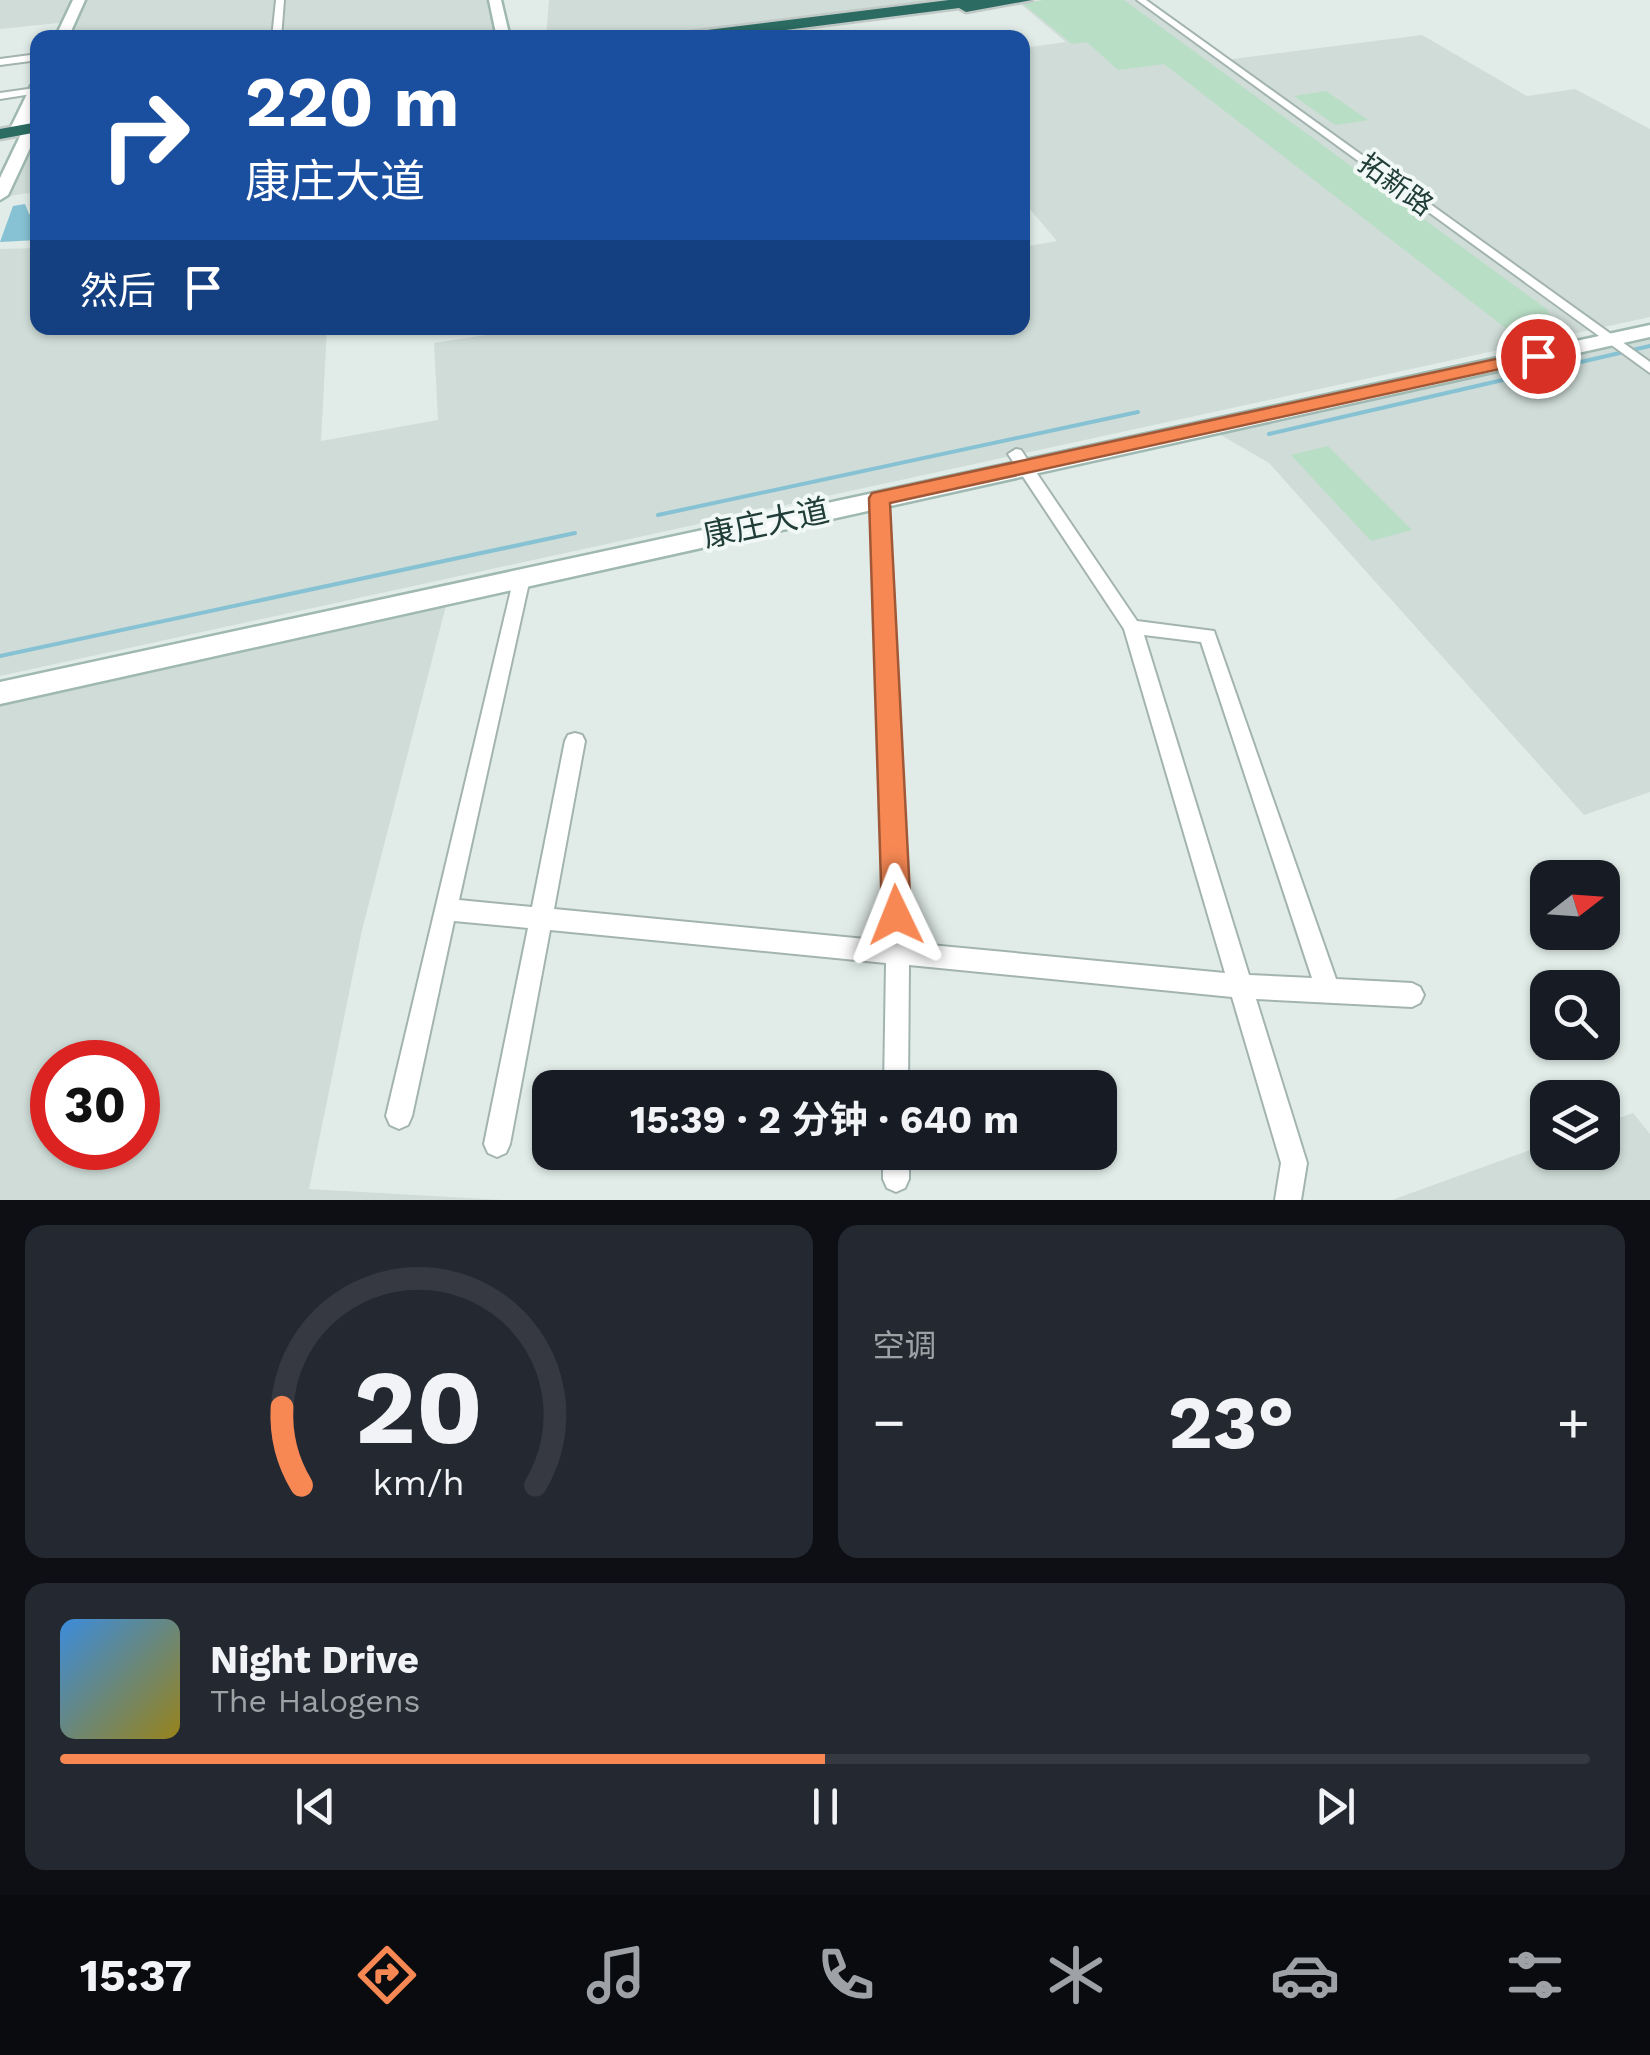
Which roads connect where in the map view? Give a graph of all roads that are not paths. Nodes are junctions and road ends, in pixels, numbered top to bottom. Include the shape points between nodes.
1 (79, 0) edge
2 (89, 0) edge
3 (280, 0) edge
4 (481, 0) edge
5 (495, 0) edge
6 (984, 0) edge
7 (1025, 0) edge
8 (1141, 0) edge
9 (65, 30) edge
10 (76, 30) edge
11 (277, 30) edge
12 (488, 30) edge
13 (502, 30) edge
14 (746, 30) edge
15 (796, 30) edge
16 (30, 58) edge
17 (0, 62) edge
18 (30, 89) edge
19 (0, 96) edge
20 (30, 106) edge
21 (22, 131) edge
22 (0, 163) edge
23 (0, 195) edge
24 (1650, 316) edge
25 (1650, 331) edge
26 (1602, 334) junction
27 (1650, 368) edge
28 (1020, 460) junction
29 (879, 498) junction
30 (520, 578) junction
31 (1132, 627) junction
32 (0, 677) edge
33 (0, 693) edge
34 (575, 741) dead end
35 (446, 909) junction
36 (538, 918) junction
37 (898, 953) junction
38 (1238, 986) junction
39 (1328, 990) junction
40 (1412, 995) dead end
41 (896, 1070) edge
42 (400, 1116) dead end
43 (497, 1144) dead end
44 (1288, 1200) edge

1 - 9 main road
2 - 10 main road
3 - 11 street
4 - 12 main road
5 - 13 main road
6 - 14 highway
7 - 15 highway
8 - 26 street, 拓新路
16 - 17 street
18 - 19 street
20 - 21 main road
21 - 22 main road
21 - 23 main road
24 - 26 main road, 康庄大道
25 - 26 main road, 康庄大道
26 - 27 street, 拓新路
26 - 28 main road, 康庄大道
28 - 29 main road, 康庄大道
28 - 31 street
28 - 32 main road, 康庄大道
29 - 30 main road, 康庄大道
29 - 37 street
30 - 33 main road, 康庄大道
30 - 35 street
31 - 38 street
31 - 39 street via 1208,636
34 - 36 street
35 - 36 street
35 - 42 street
36 - 37 street
36 - 43 street
37 - 38 street
37 - 41 street
38 - 39 street
38 - 44 street via 1294,1163
39 - 40 street

